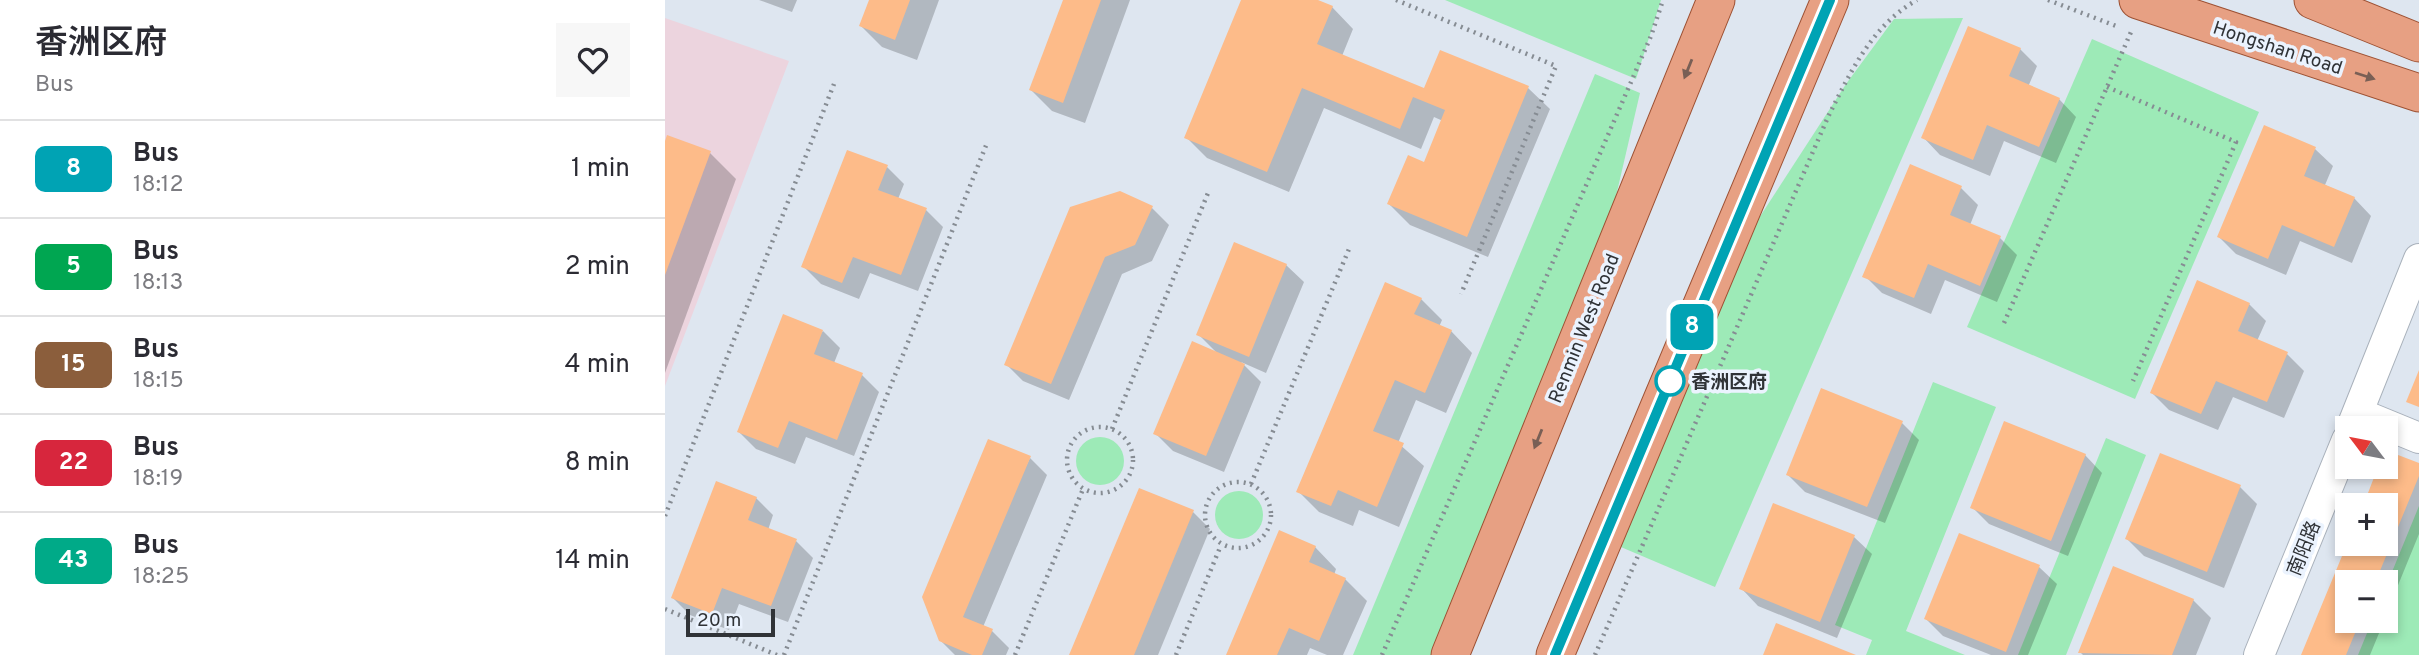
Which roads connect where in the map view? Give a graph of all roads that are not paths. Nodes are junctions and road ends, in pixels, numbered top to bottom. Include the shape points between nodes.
1 (1830, 0) edge
2 (1846, 0) edge
3 (2313, 0) edge
4 (2141, 1) edge
5 (1715, 2) edge
6 (1812, 43) junction
7 (2419, 43) edge
8 (2419, 93) edge
9 (2419, 259) edge
10 (2356, 416) edge
11 (2398, 435) edge
12 (2419, 438) edge
13 (2335, 469) edge
14 (1450, 655) edge
15 (1555, 655) edge
16 (2259, 655) edge

1 - 6 main road
2 - 6 main road
3 - 7 main road
4 -> 8 main road, Hongshan Road
5 -> 14 main road, Renmin West Road
6 - 15 main road
9 - 10 lane, 南阳路
11 - 12 lane
13 - 16 lane, 南阳路

